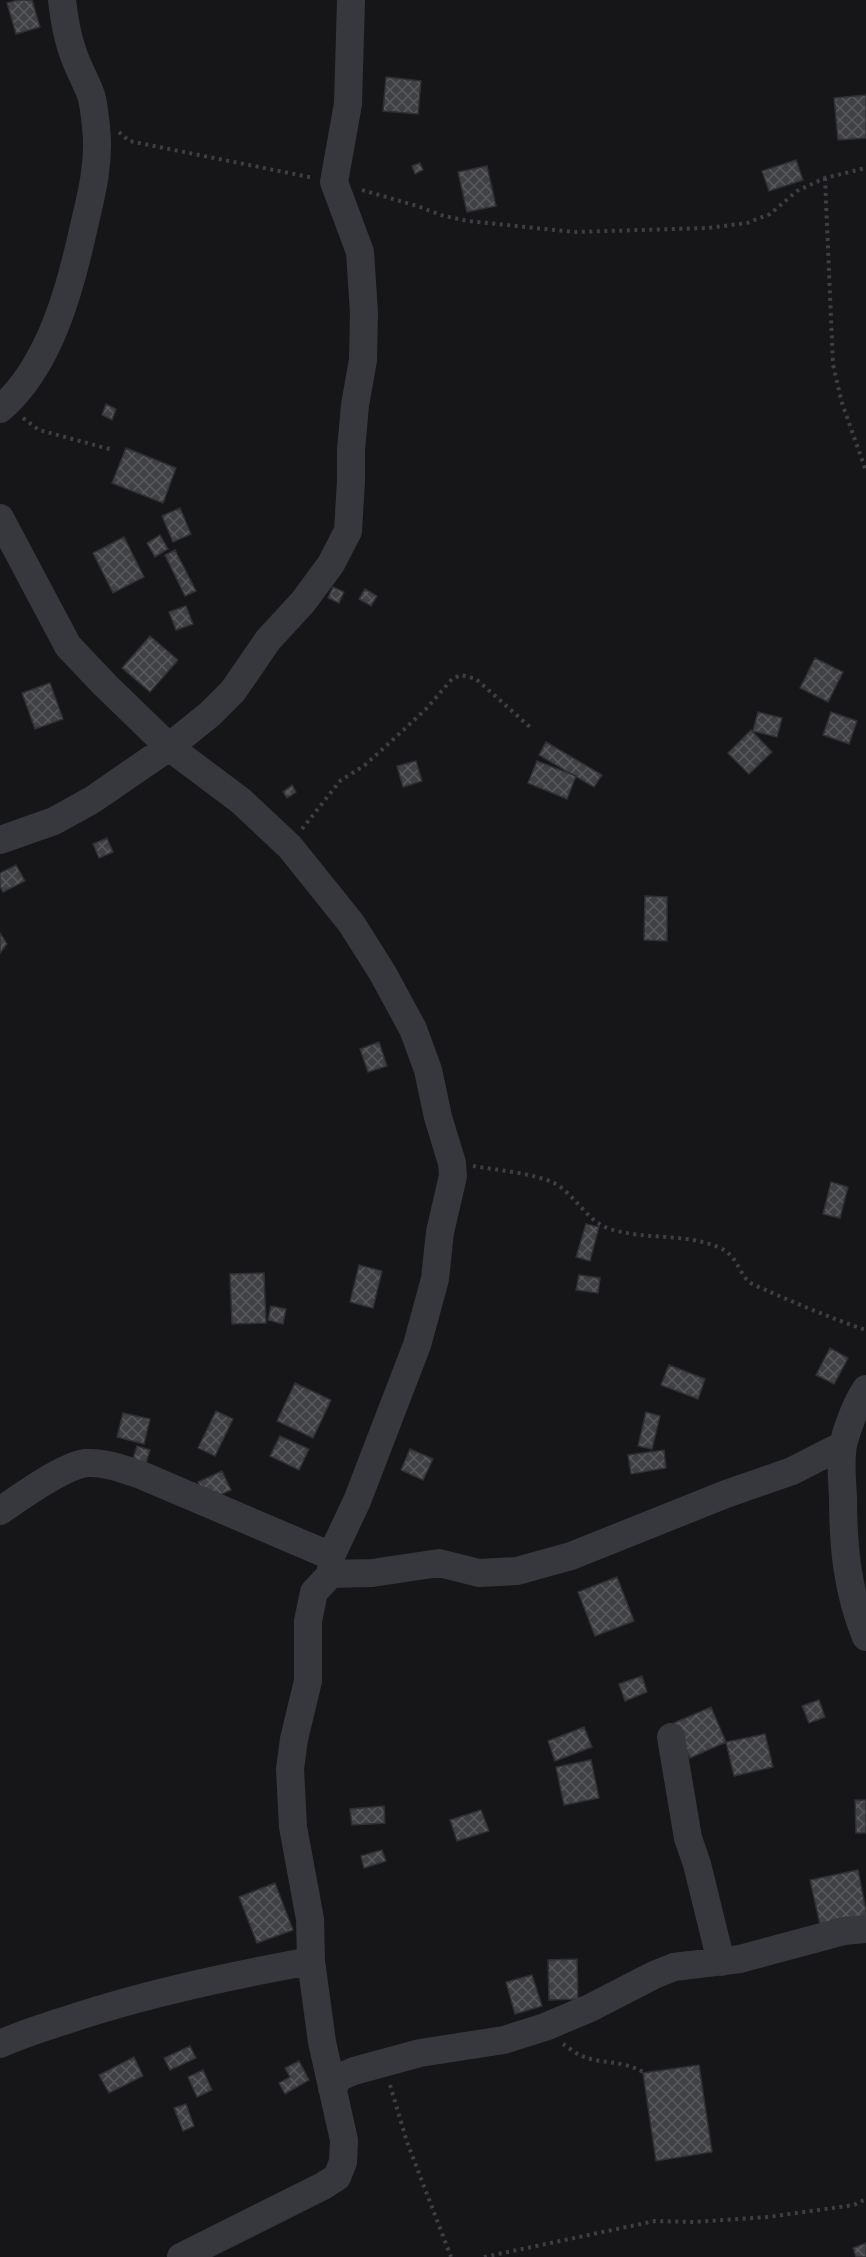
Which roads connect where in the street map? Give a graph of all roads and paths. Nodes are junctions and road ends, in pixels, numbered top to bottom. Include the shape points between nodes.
1 (62, 0) edge
2 (351, 0) edge
3 (112, 125) dead end
4 (866, 168) edge
5 (825, 178) junction
6 (334, 182) junction
7 (3, 407) edge
8 (113, 450) dead end
9 (866, 471) edge
10 (0, 518) edge
11 (530, 727) dead end
12 (169, 747) junction
13 (0, 840) edge
14 (290, 847) junction
15 (452, 1163) junction
16 (866, 1330) edge
17 (866, 1389) edge
18 (843, 1445) junction
19 (0, 1511) edge
20 (331, 1565) junction
21 (866, 1637) edge
22 (671, 1737) dead end
23 (866, 1929) edge
24 (311, 1961) junction
25 (721, 1962) junction
26 (545, 2027) junction
27 (0, 2044) edge
28 (384, 2063) junction
29 (645, 2073) dead end
30 (332, 2088) junction
31 (866, 2199) edge
32 (181, 2257) edge
33 (451, 2257) edge
34 (484, 2257) edge

1 - 7 street via 73,54 92,97 97,157 72,279 40,356 26,381
2 - 6 street via 348,104
3 - 6 path via 129,141
4 - 5 path
5 - 6 path via 797,191 770,214 747,223 585,232 468,221
5 - 9 path via 833,365
6 - 12 street via 360,252 364,313 348,531 331,564 232,691
7 - 8 path via 39,430
10 - 12 street via 68,646
11 - 14 path via 476,679 461,675 452,679 385,747 340,781
12 - 13 street via 54,821
12 - 14 street via 241,801
14 - 15 street via 351,923 413,1029
15 - 16 path via 554,1183 608,1229 697,1241 720,1248 736,1259 748,1282
15 - 20 street via 435,1279 417,1345
17 - 18 street
18 - 20 street via 792,1471 571,1556 518,1571 479,1573 439,1563 372,1573
18 - 21 street via 843,1543 858,1617
19 - 20 street via 65,1471 85,1463 112,1465
20 - 24 street via 314,1592 310,1611 308,1681 291,1769 293,1827 310,1919
22 - 25 street via 688,1838
23 - 25 street
24 - 27 street via 215,1978 130,2000
24 - 30 street
25 - 26 street via 674,1967
26 - 28 street via 504,2040 420,2053
26 - 29 path via 579,2055 632,2066
28 - 30 street via 354,2071 340,2078
28 - 33 path via 407,2142
30 - 32 street via 344,2140 343,2162 337,2177
31 - 34 path via 854,2205 768,2217 655,2221

